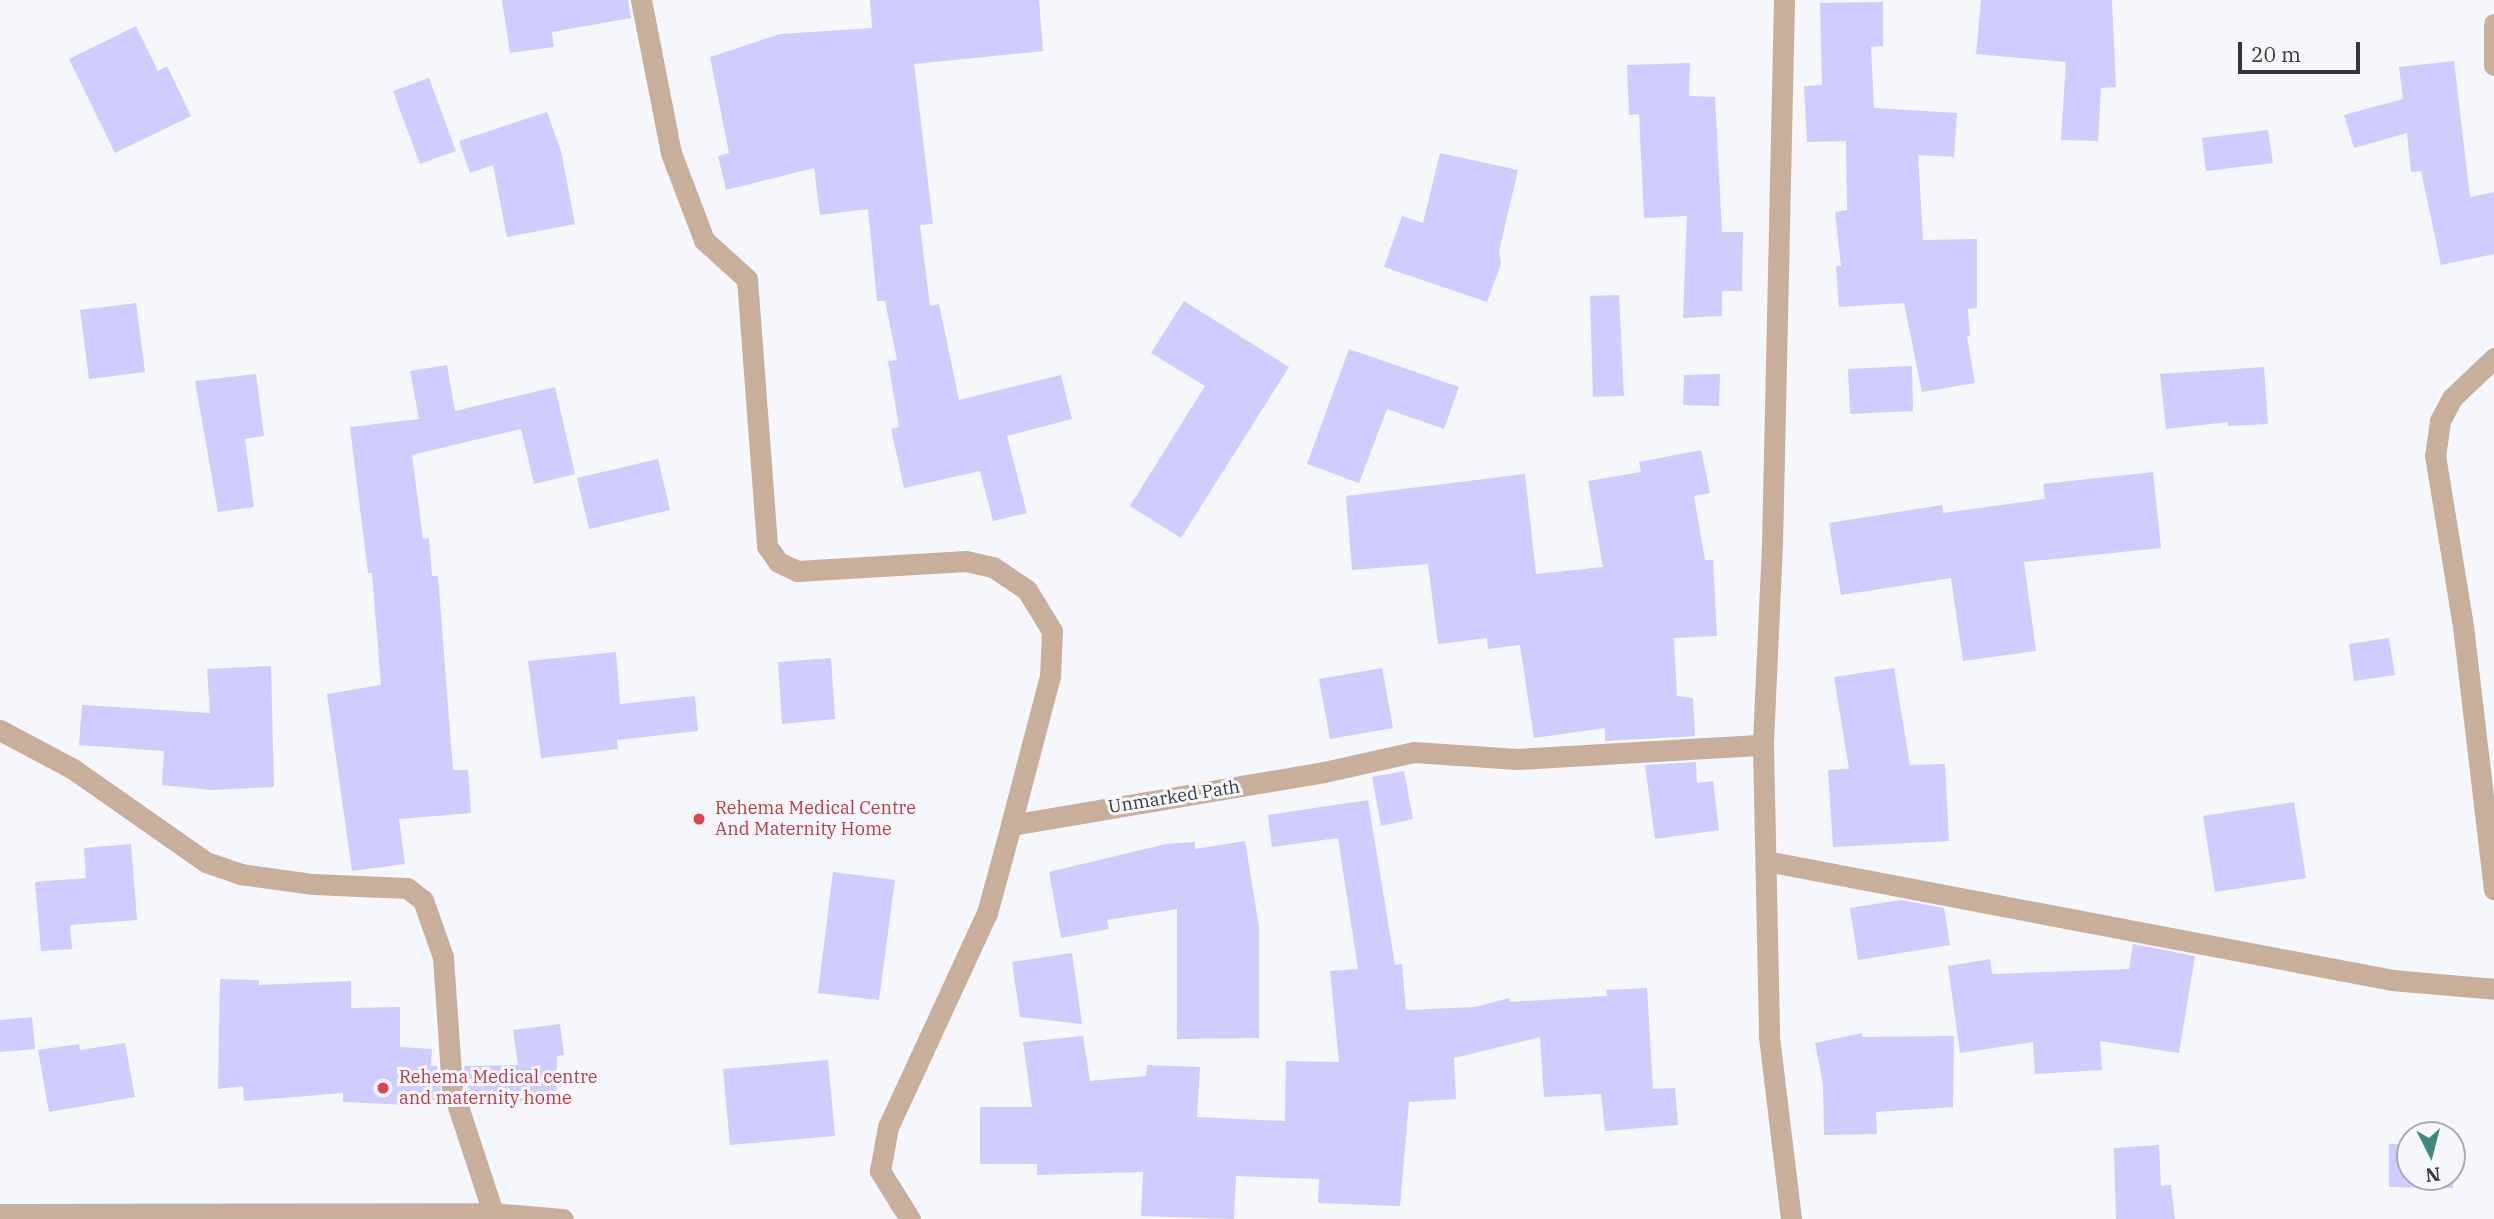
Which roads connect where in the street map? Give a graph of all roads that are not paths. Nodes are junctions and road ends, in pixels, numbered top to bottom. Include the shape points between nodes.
1 (641, 0) edge
2 (1784, 0) edge
3 (2494, 24) edge
4 (2494, 65) edge
5 (2494, 358) edge
6 (0, 730) edge
7 (1763, 745) junction
8 (1011, 825) junction
9 (1766, 861) junction
10 (2494, 889) edge
11 (2494, 989) edge
12 (493, 1213) junction
13 (0, 1214) edge
14 (563, 1219) edge
15 (910, 1219) edge
16 (1791, 1219) edge

1 - 8 street via 654,81 676,166 704,240 747,279 767,547 778,562 797,571 966,561 993,567 1027,590 1052,631 1050,676
2 - 7 street
3 - 4 street
5 - 10 street via 2452,397 2440,421 2435,455 2463,626
6 - 12 street via 73,769 206,862 240,874 313,884 407,888 423,900 443,957 452,1088
7 - 8 street, Unmarked Path via 1517,759 1414,752 1324,772
7 - 9 street
8 - 15 street via 987,913 888,1127 880,1171
9 - 11 street via 2392,979
9 - 16 street via 1769,1037
12 - 13 street
12 - 14 street

